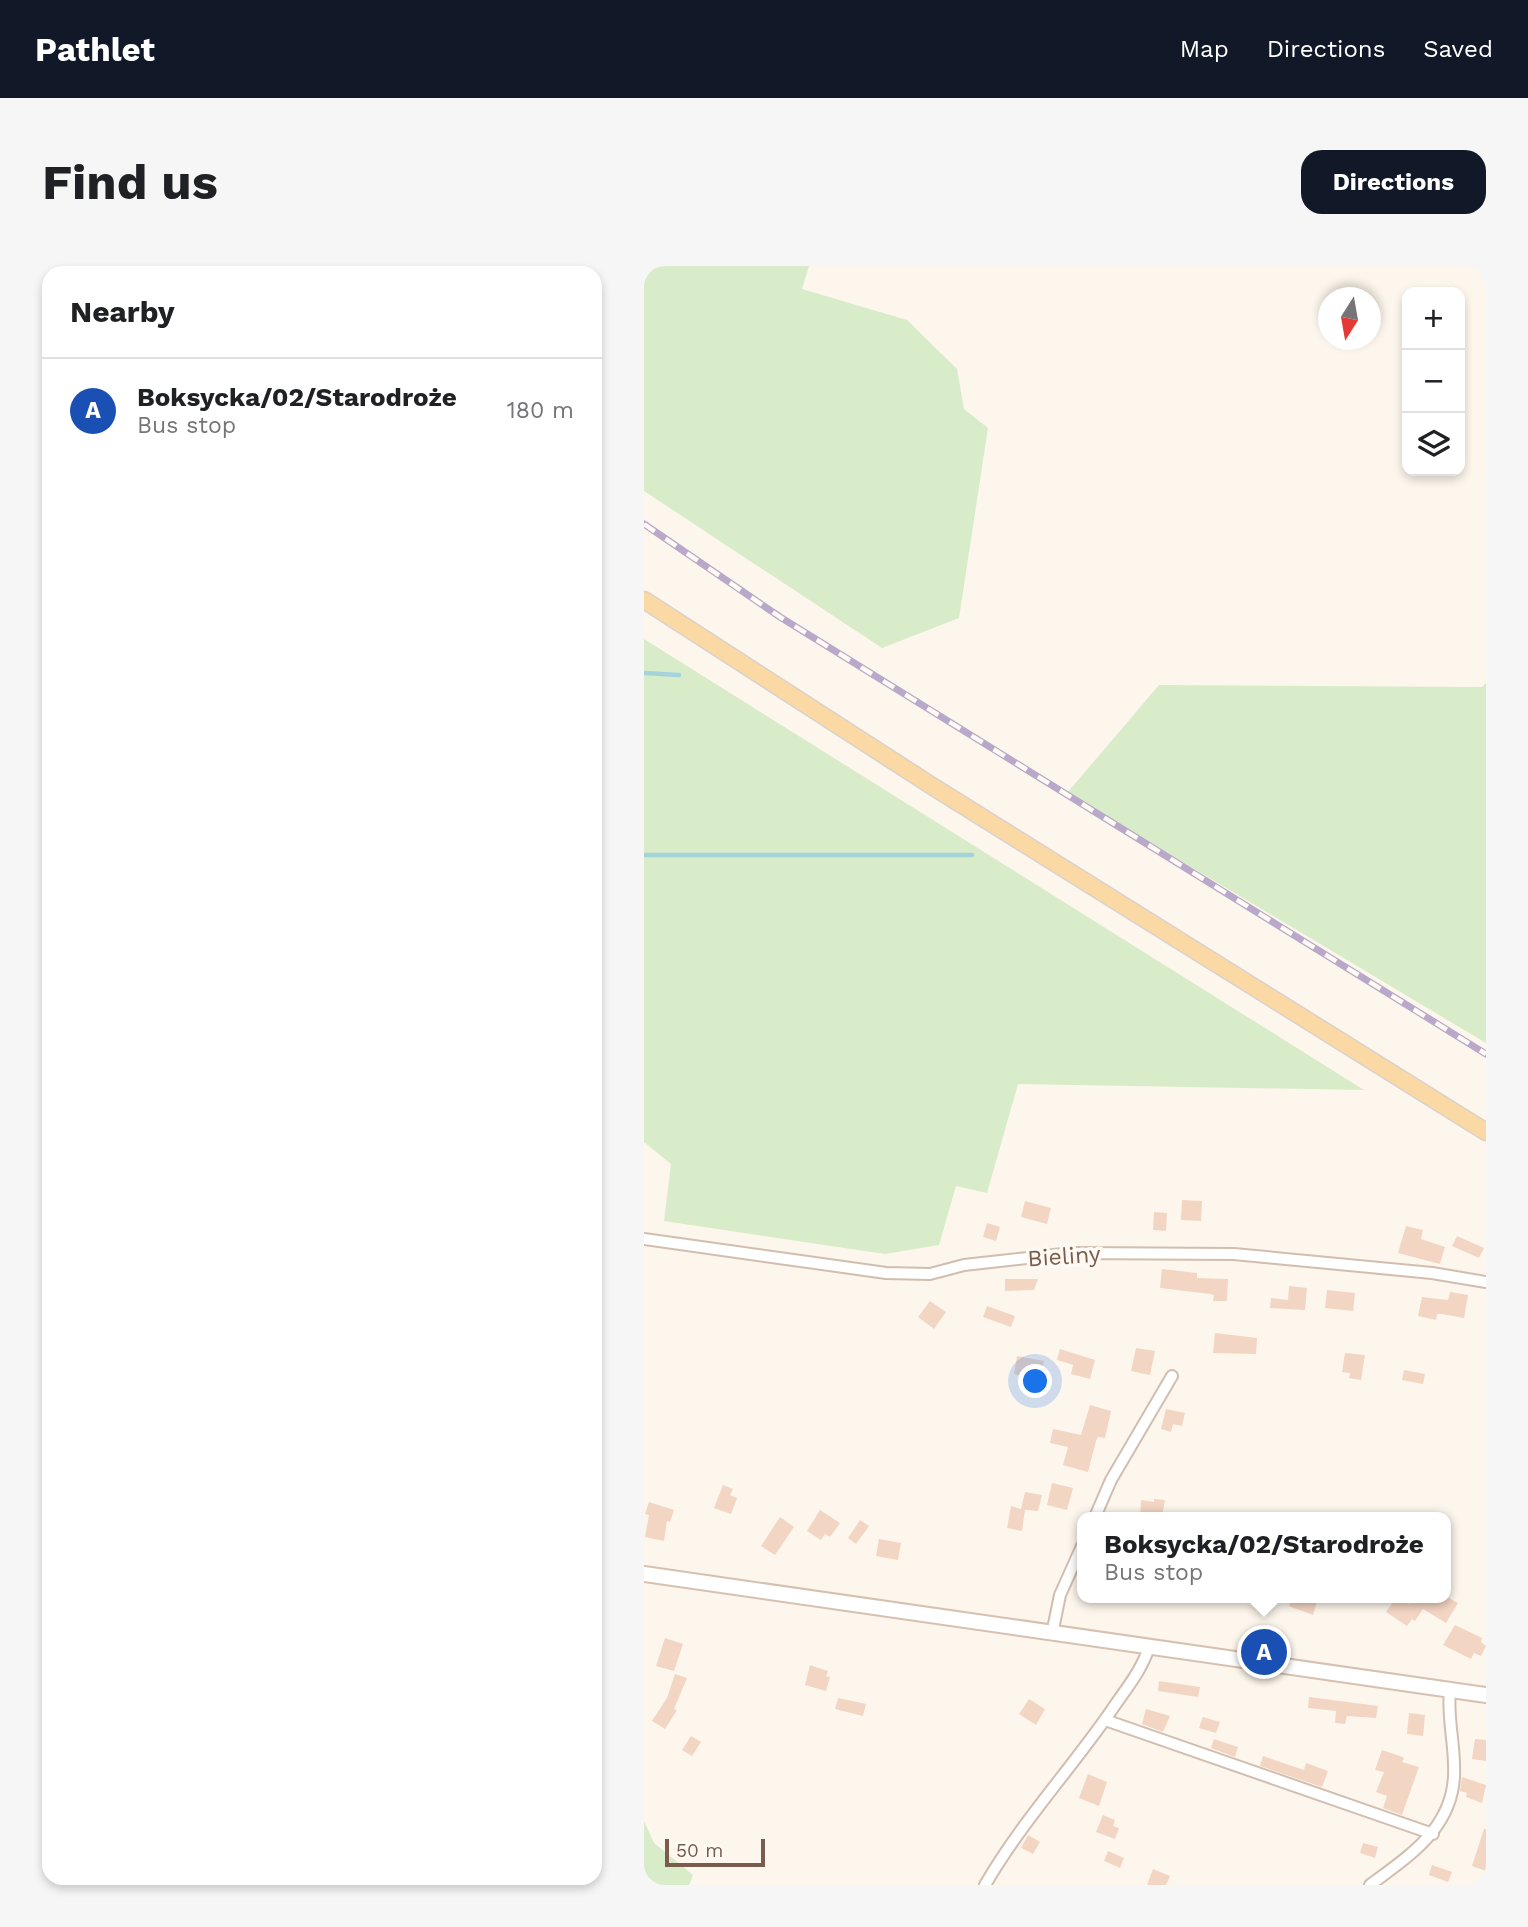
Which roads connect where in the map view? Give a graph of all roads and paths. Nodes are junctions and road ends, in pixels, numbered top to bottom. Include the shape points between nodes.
1 (644, 600) edge
2 (1486, 1132) edge
3 (644, 1239) edge
4 (1486, 1282) edge
5 (1172, 1376) dead end
6 (1097, 1512) edge
7 (1077, 1557) edge
8 (644, 1574) edge
9 (1052, 1634) junction
10 (1149, 1647) junction
11 (1450, 1690) junction
12 (1486, 1695) edge
13 (1105, 1720) junction
14 (1433, 1834) junction
15 (985, 1885) edge
16 (1370, 1885) edge

1 - 2 main road via 920,779
3 - 4 street, Bieliny via 886,1273 930,1274 964,1265 1072,1253 1234,1254
5 - 6 street
7 - 9 street via 1060,1595
8 - 9 main road
9 - 10 main road
10 - 11 main road
10 - 13 street via 1143,1666
11 - 12 main road
11 - 14 street via 1449,1732 1455,1768 1452,1792
13 - 14 street
13 - 15 street via 1005,1850
14 - 16 street

